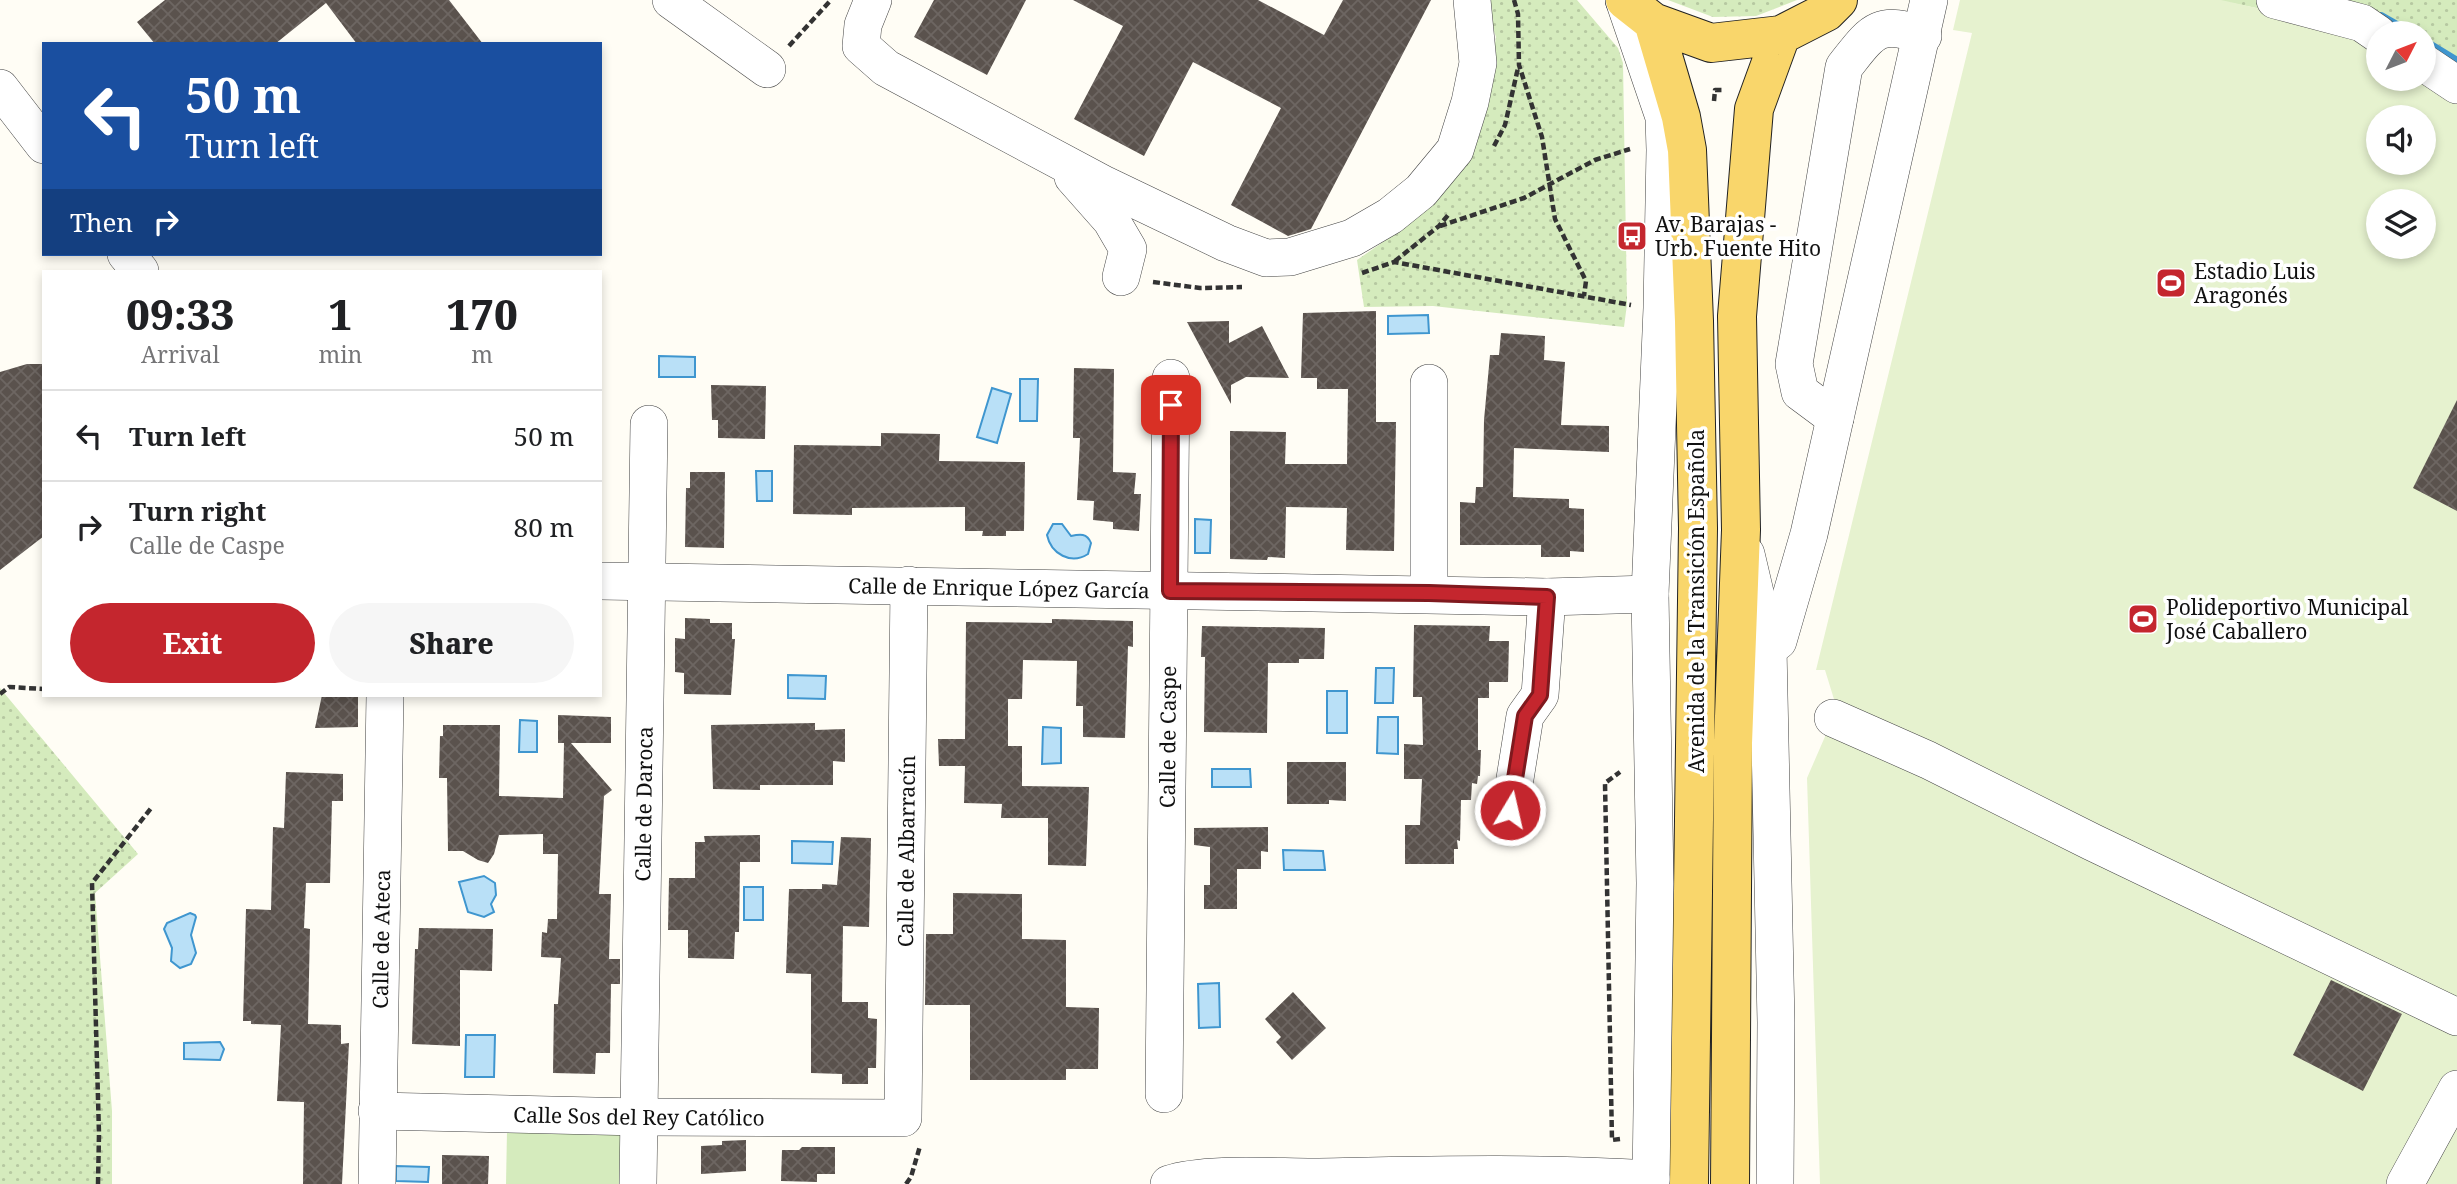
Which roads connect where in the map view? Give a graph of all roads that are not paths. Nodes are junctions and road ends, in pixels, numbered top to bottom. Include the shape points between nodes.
1 (671, 0) edge
2 (873, 0) edge
3 (1472, 0) edge
4 (1838, 0) edge
5 (1929, 0) edge
6 (2274, 0) edge
7 (1634, 7) edge
8 (2366, 26) edge
9 (1781, 35) junction
10 (1923, 36) junction
11 (767, 69) road end
12 (2436, 71) edge
13 (2457, 85) edge
14 (0, 88) edge
15 (42, 142) edge
16 (1059, 161) junction
17 (1121, 277) road end
18 (1171, 378) dead end
19 (1429, 383) dead end
20 (1835, 418) junction
21 (649, 424) dead end
22 (1744, 544) junction
23 (1800, 567) junction
24 (602, 580) edge
25 (647, 581) junction
26 (909, 584) junction
27 (1170, 591) junction
28 (1429, 593) junction
29 (1650, 594) junction
30 (1547, 597) junction
31 (1768, 648) junction
32 (385, 697) edge
33 (1833, 718) dead end
34 (1510, 810) dead end
35 (2457, 1017) edge
36 (2457, 1089) edge
37 (1164, 1094) dead end
38 (377, 1111) junction
39 (639, 1117) junction
40 (903, 1118) joint
41 (1575, 1179) edge
42 (1461, 1180) edge
43 (1651, 1182) edge
44 (1178, 1183) edge
45 (377, 1184) edge
46 (638, 1184) edge
47 (1689, 1184) edge
48 (1730, 1184) edge
49 (1775, 1184) edge
50 (2405, 1184) edge

1 - 11 street
2 - 16 street via 861,46 886,68
3 - 16 street via 1478,63 1455,150 1421,191 1352,238 1290,257 1266,258
4 - 9 main road via 1826,12
5 - 10 street
6 - 8 street
7 - 9 main road via 1711,43
7 - 29 street via 1664,117 1662,308
7 - 47 main road, Avenida de la Transición Española via 1681,117 1687,150 1698,542
9 - 22 main road, Avenida de la Transición Española via 1754,109 1737,316
10 - 20 street
10 - 20 street via 1892,26 1869,36 1844,67 1794,364 1800,392
12 - 13 street
14 - 15 street
16 - 17 street via 1111,220 1128,249
18 - 27 street, Calle de Caspe
19 - 28 street
20 - 23 street
21 - 25 street, Calle de Daroca
22 - 23 street via 1766,566 1788,571
22 - 31 street
22 - 48 main road, Avenida de la Transición Española via 1733,743
23 - 31 street via 1777,641
24 - 25 street, Calle de Enrique López García
25 - 26 street, Calle de Enrique López García
25 - 39 street, Calle de Daroca
26 - 27 street, Calle de Enrique López García
26 - 40 street, Calle de Albarracín
27 - 28 street, Calle de Enrique López García
27 - 37 street, Calle de Caspe
28 - 30 street, Calle de Enrique López García
29 - 30 street, Calle de Enrique López García
29 - 43 street via 1655,883
30 - 34 street via 1540,695 1525,716
31 - 49 street
32 - 38 street, Calle de Ateca
33 - 35 street
36 - 50 street
38 - 39 street, Calle Sos del Rey Católico
38 - 45 street, Calle de Ateca
39 - 40 street, Calle Sos del Rey Católico
39 - 46 street, Calle de Daroca
41 - 42 street
41 - 43 street
42 - 44 street via 1228,1178

